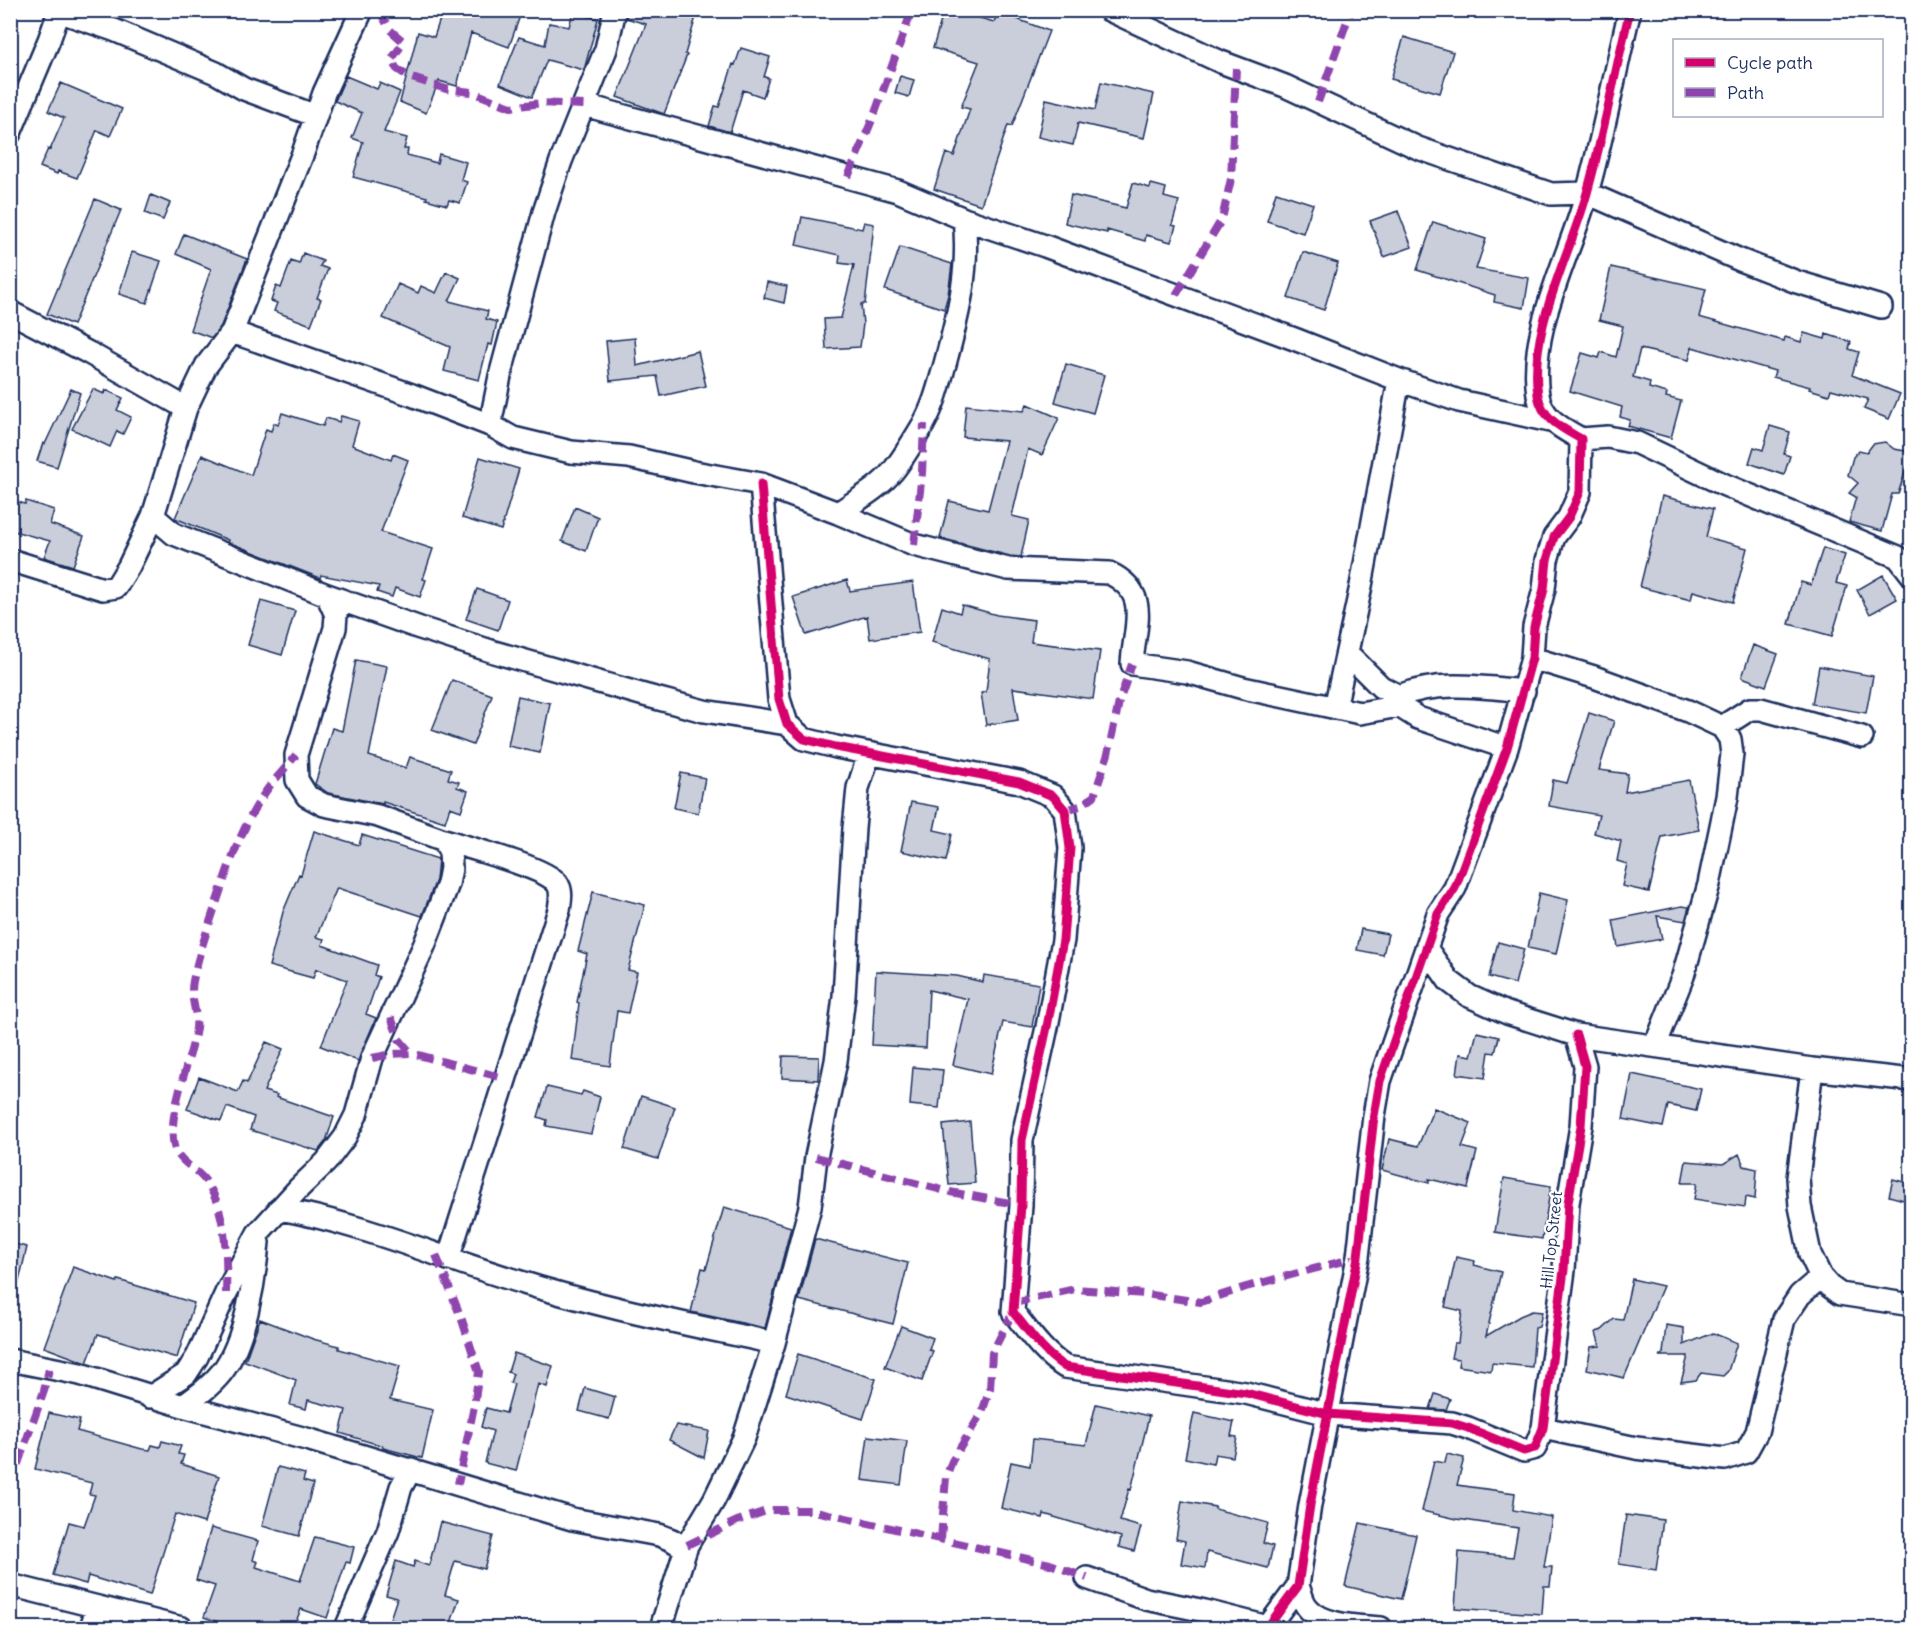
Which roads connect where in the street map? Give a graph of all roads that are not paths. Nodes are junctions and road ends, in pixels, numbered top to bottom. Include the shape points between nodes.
1 (362, 10) edge
2 (615, 10) edge
3 (1109, 10) edge
4 (1630, 10) edge
5 (57, 11) edge
6 (584, 105) junction
7 (316, 116) junction
8 (10, 133) edge
9 (1587, 193) junction
10 (964, 219) junction
11 (1881, 307) dead end
12 (10, 312) edge
13 (232, 332) junction
14 (1399, 380) junction
15 (186, 408) junction
16 (1550, 421) junction
17 (490, 424) junction
18 (1581, 439) junction
19 (761, 484) junction
20 (838, 513) junction
21 (153, 516) junction
22 (1905, 555) edge
23 (10, 560) edge
24 (1911, 575) edge
25 (327, 595) junction
26 (1347, 653) junction
27 (1532, 658) junction
28 (1524, 691) junction
29 (1399, 701) junction
30 (1335, 708) junction
31 (787, 724) junction
32 (1722, 727) junction
33 (1862, 737) dead end
34 (1508, 748) junction
35 (869, 754) junction
36 (444, 840) junction
37 (1426, 948) junction
38 (1416, 978) junction
39 (1449, 981) junction
40 (1576, 1035) junction
41 (1655, 1046) junction
42 (1812, 1068) junction
43 (1911, 1080) edge
44 (279, 1209) junction
45 (258, 1233) junction
46 (448, 1259) junction
47 (1821, 1276) junction
48 (1911, 1305) edge
49 (774, 1343) junction
50 (10, 1360) edge
51 (150, 1397) junction
52 (183, 1406) junction
53 (1328, 1414) junction
54 (1539, 1438) junction
55 (411, 1469) junction
56 (686, 1549) junction
57 (1087, 1578) dead end
58 (10, 1585) edge
59 (1298, 1586) junction
60 (97, 1608) junction
61 (1268, 1628) edge
62 (91, 1629) edge
63 (182, 1629) edge
64 (346, 1629) edge
65 (661, 1629) edge
66 (1381, 1629) edge

1 - 7 street
2 - 6 street via 606,49
3 - 9 street via 1418,148 1551,195
4 - 9 street
5 - 7 street via 114,30 244,89
5 - 8 street
6 - 10 street via 898,191
6 - 17 street via 544,212
7 - 13 street
9 - 11 street via 1797,282
9 - 16 street via 1547,315 1536,362 1539,398
10 - 14 street
10 - 20 street via 965,280 933,404 892,472
12 - 15 street
13 - 15 street via 206,366
13 - 17 street
14 - 16 street via 1459,401
14 - 26 street
15 - 21 street
16 - 18 street
17 - 19 street via 513,438 571,452 629,457
18 - 22 street via 1608,437 1637,443 1725,485
18 - 27 street via 1580,492 1554,537 1534,627
19 - 20 street
19 - 31 street via 779,699
20 - 30 street via 914,545 1008,569 1109,573 1124,580 1138,604 1132,664 1187,672
21 - 23 street via 116,586 103,588
21 - 25 street via 174,534
22 - 24 street
25 - 31 street via 494,652 644,695 704,711
25 - 36 street via 336,615 335,628 296,755 297,780 307,796 324,805 378,816
26 - 29 street
26 - 30 street
27 - 28 street
27 - 32 street via 1688,711
28 - 29 street via 1457,686 1416,689
28 - 34 street
29 - 30 street via 1360,714
29 - 34 street via 1418,718
31 - 35 street via 804,739
32 - 33 street via 1750,709 1761,709
32 - 41 street via 1730,739 1732,754 1725,808 1683,976
34 - 37 street via 1455,888 1438,914
35 - 49 street via 858,788 836,1062 810,1207
35 - 53 street via 1020,782 1053,796 1065,810 1070,848 1063,940 1022,1140 1013,1312 1043,1350 1065,1367 1246,1393
36 - 44 street via 450,852 448,884 372,1058 356,1115 326,1162
36 - 46 street via 543,873 558,884 561,895
37 - 38 street
37 - 39 street
38 - 39 street
38 - 53 street via 1380,1081 1358,1257
39 - 40 street via 1469,996 1507,1013
40 - 41 street
40 - 54 street, Hill Top Street via 1585,1066 1581,1126
41 - 42 street
42 - 43 street
42 - 47 street via 1798,1178 1810,1254
44 - 45 street
44 - 46 street via 341,1222
45 - 51 street via 186,1374
45 - 52 street via 253,1282 232,1354 207,1389
46 - 49 street via 574,1297
47 - 48 street via 1840,1294
47 - 54 street via 1800,1295 1785,1319 1757,1432 1746,1452 1725,1459
49 - 56 street via 744,1438
50 - 51 street via 80,1374
51 - 52 street
52 - 55 street
53 - 54 street via 1452,1423 1524,1451
53 - 59 street
55 - 56 street via 572,1519 659,1535
55 - 64 street
56 - 65 street
57 - 61 street via 1146,1599
58 - 60 street
59 - 61 street
59 - 66 street via 1307,1607 1318,1616
60 - 62 street
60 - 63 street

